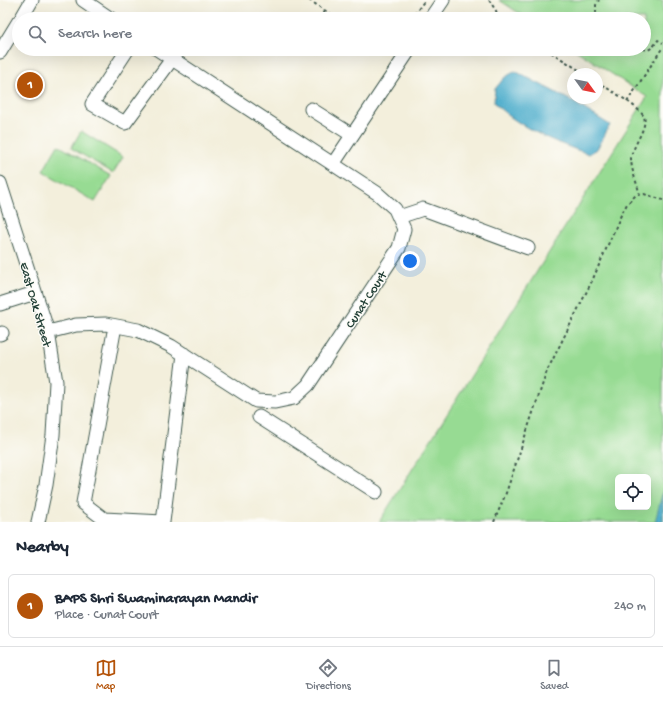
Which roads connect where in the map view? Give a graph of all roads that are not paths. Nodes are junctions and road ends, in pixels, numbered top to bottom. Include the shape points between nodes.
1 (32, 0) edge
2 (82, 0) edge
3 (443, 0) edge
4 (25, 12) edge
5 (101, 12) edge
6 (435, 12) edge
7 (12, 33) edge
8 (0, 52) edge
9 (123, 56) edge
10 (168, 56) edge
11 (405, 56) edge
12 (172, 59) junction
13 (311, 109) dead end
14 (352, 135) junction
15 (333, 164) junction
16 (0, 183) edge
17 (399, 217) junction
18 (528, 248) dead end
19 (35, 293) junction
20 (0, 304) edge
21 (115, 326) junction
22 (48, 332) junction
23 (184, 354) junction
24 (259, 417) dead end
25 (376, 492) dead end
26 (38, 522) edge

1 - 4 street
2 - 5 street
3 - 6 street
7 - 8 street
9 - 12 street via 92,104 125,123
10 - 12 street, Cunat Court
11 - 14 street
12 - 15 street, Cunat Court
13 - 14 street
14 - 15 street
15 - 17 street, Cunat Court via 378,193 395,208
16 - 19 street, East Oak Street
17 - 18 street via 424,209
17 - 23 street, Cunat Court via 404,229 399,248 308,385 294,398 275,402 256,401
19 - 20 street
19 - 22 street, East Oak Street
21 - 22 street, Cunat Court via 76,325
21 - 23 street, Cunat Court via 138,330
21 - 23 street via 84,503 104,519 163,522
22 - 26 street, East Oak Street via 56,382 53,436
24 - 25 street

